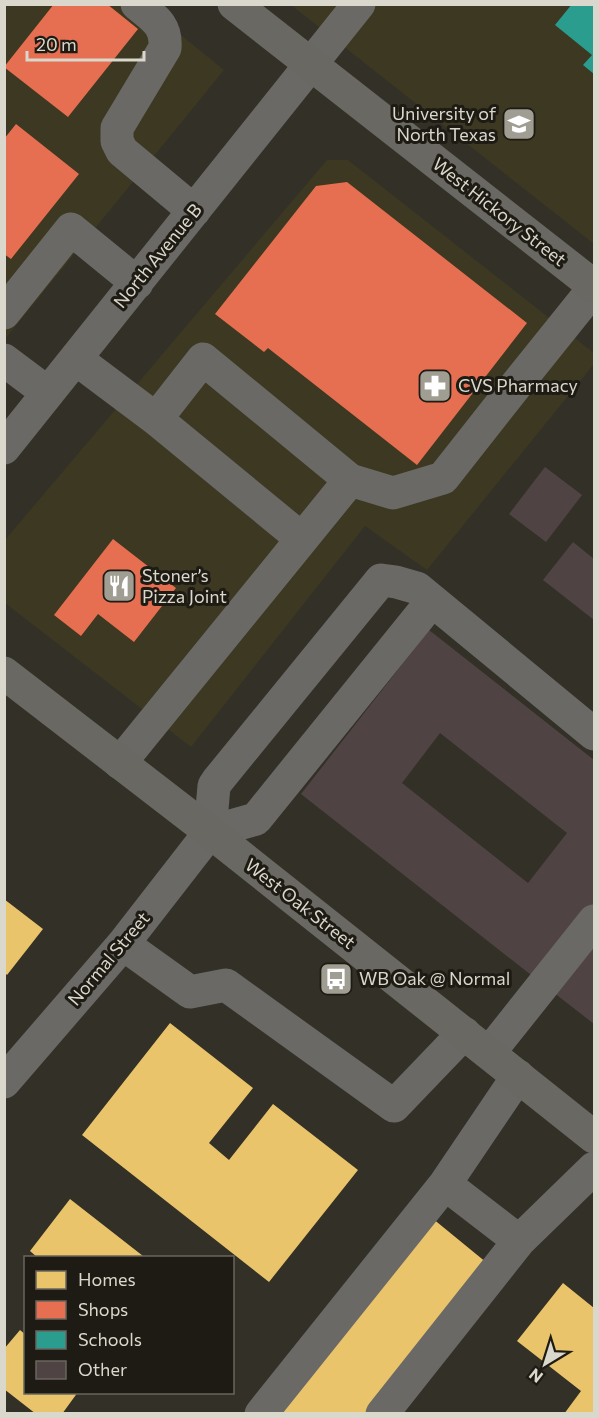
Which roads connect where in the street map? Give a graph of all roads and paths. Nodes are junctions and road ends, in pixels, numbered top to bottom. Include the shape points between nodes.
1 (137, 4) edge
2 (234, 4) edge
3 (359, 4) edge
4 (312, 65) junction
5 (194, 211) junction
6 (137, 283) junction
7 (594, 287) edge
8 (4, 313) edge
9 (76, 359) junction
10 (4, 360) edge
11 (48, 393) junction
12 (156, 419) junction
13 (4, 448) edge
14 (350, 480) junction
15 (302, 539) junction
16 (432, 601) junction
17 (4, 673) edge
18 (594, 734) edge
19 (120, 763) junction
20 (210, 832) junction
21 (594, 921) edge
22 (123, 944) junction
23 (477, 1043) junction
24 (518, 1076) junction
25 (4, 1082) edge
26 (594, 1137) edge
27 (594, 1168) edge
28 (445, 1184) junction
29 (519, 1240) junction
30 (261, 1413) edge
31 (382, 1413) edge

1 - 5 street via 157,21 166,37 165,48 117,128 117,141 122,152
2 - 4 main road, West Hickory Street
3 - 4 street, North Avenue B
4 - 5 street, North Avenue B
4 - 7 main road, West Hickory Street
5 - 6 street, North Avenue B
6 - 8 street via 71,229
6 - 9 street, North Avenue B
7 - 14 street via 443,478 393,493
9 - 11 street, North Avenue B
9 - 12 street
10 - 11 street
11 - 13 street, North Avenue B
12 - 14 street via 203,359
12 - 15 street
14 - 15 street
15 - 19 street
16 - 18 street
16 - 20 street via 256,819
16 - 20 street via 417,588 381,580 218,780 214,786
17 - 19 main road, West Oak Street
19 - 20 main road, West Oak Street
20 - 22 street, Normal Street
20 - 23 main road, West Oak Street
21 - 23 street
22 - 23 street via 190,992 226,985 394,1106
22 - 25 street, Normal Street
23 - 24 main road, West Oak Street
24 - 26 main road, West Oak Street
24 - 28 street
27 - 29 street
28 - 29 street
28 - 30 street
29 - 31 street

